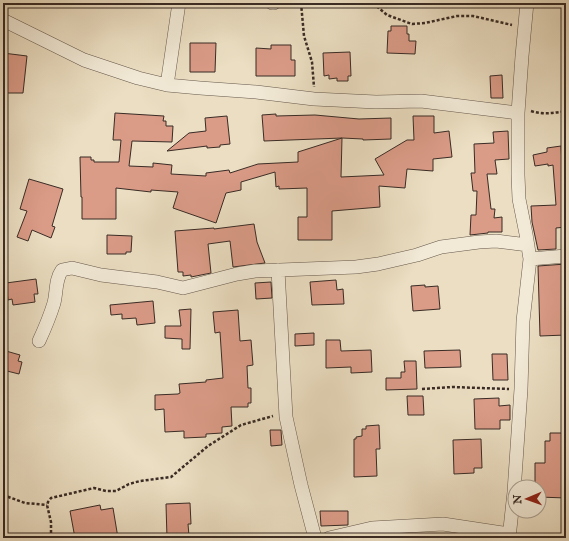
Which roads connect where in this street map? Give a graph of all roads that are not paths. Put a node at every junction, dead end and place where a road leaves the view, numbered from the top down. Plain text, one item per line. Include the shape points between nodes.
1 (179, 3) edge
2 (527, 3) edge
3 (3, 20) edge
4 (167, 85) junction
5 (519, 110) junction
6 (528, 245) junction
7 (566, 256) edge
8 (530, 259) junction
9 (278, 270) junction
10 (39, 341) dead end
11 (509, 536) edge
12 (315, 538) edge
13 (329, 538) edge

1 - 4 street
2 - 5 street
3 - 4 street via 84,60
4 - 5 street via 314,99 421,101
5 - 6 street via 519,199
6 - 8 street
6 - 9 street via 496,241 479,242 441,247 371,265
7 - 8 street
8 - 11 street via 523,321 521,389
9 - 10 street via 237,274 183,288 72,268 62,270 57,280 49,320
9 - 12 street via 286,417
11 - 13 street via 443,524 372,528

